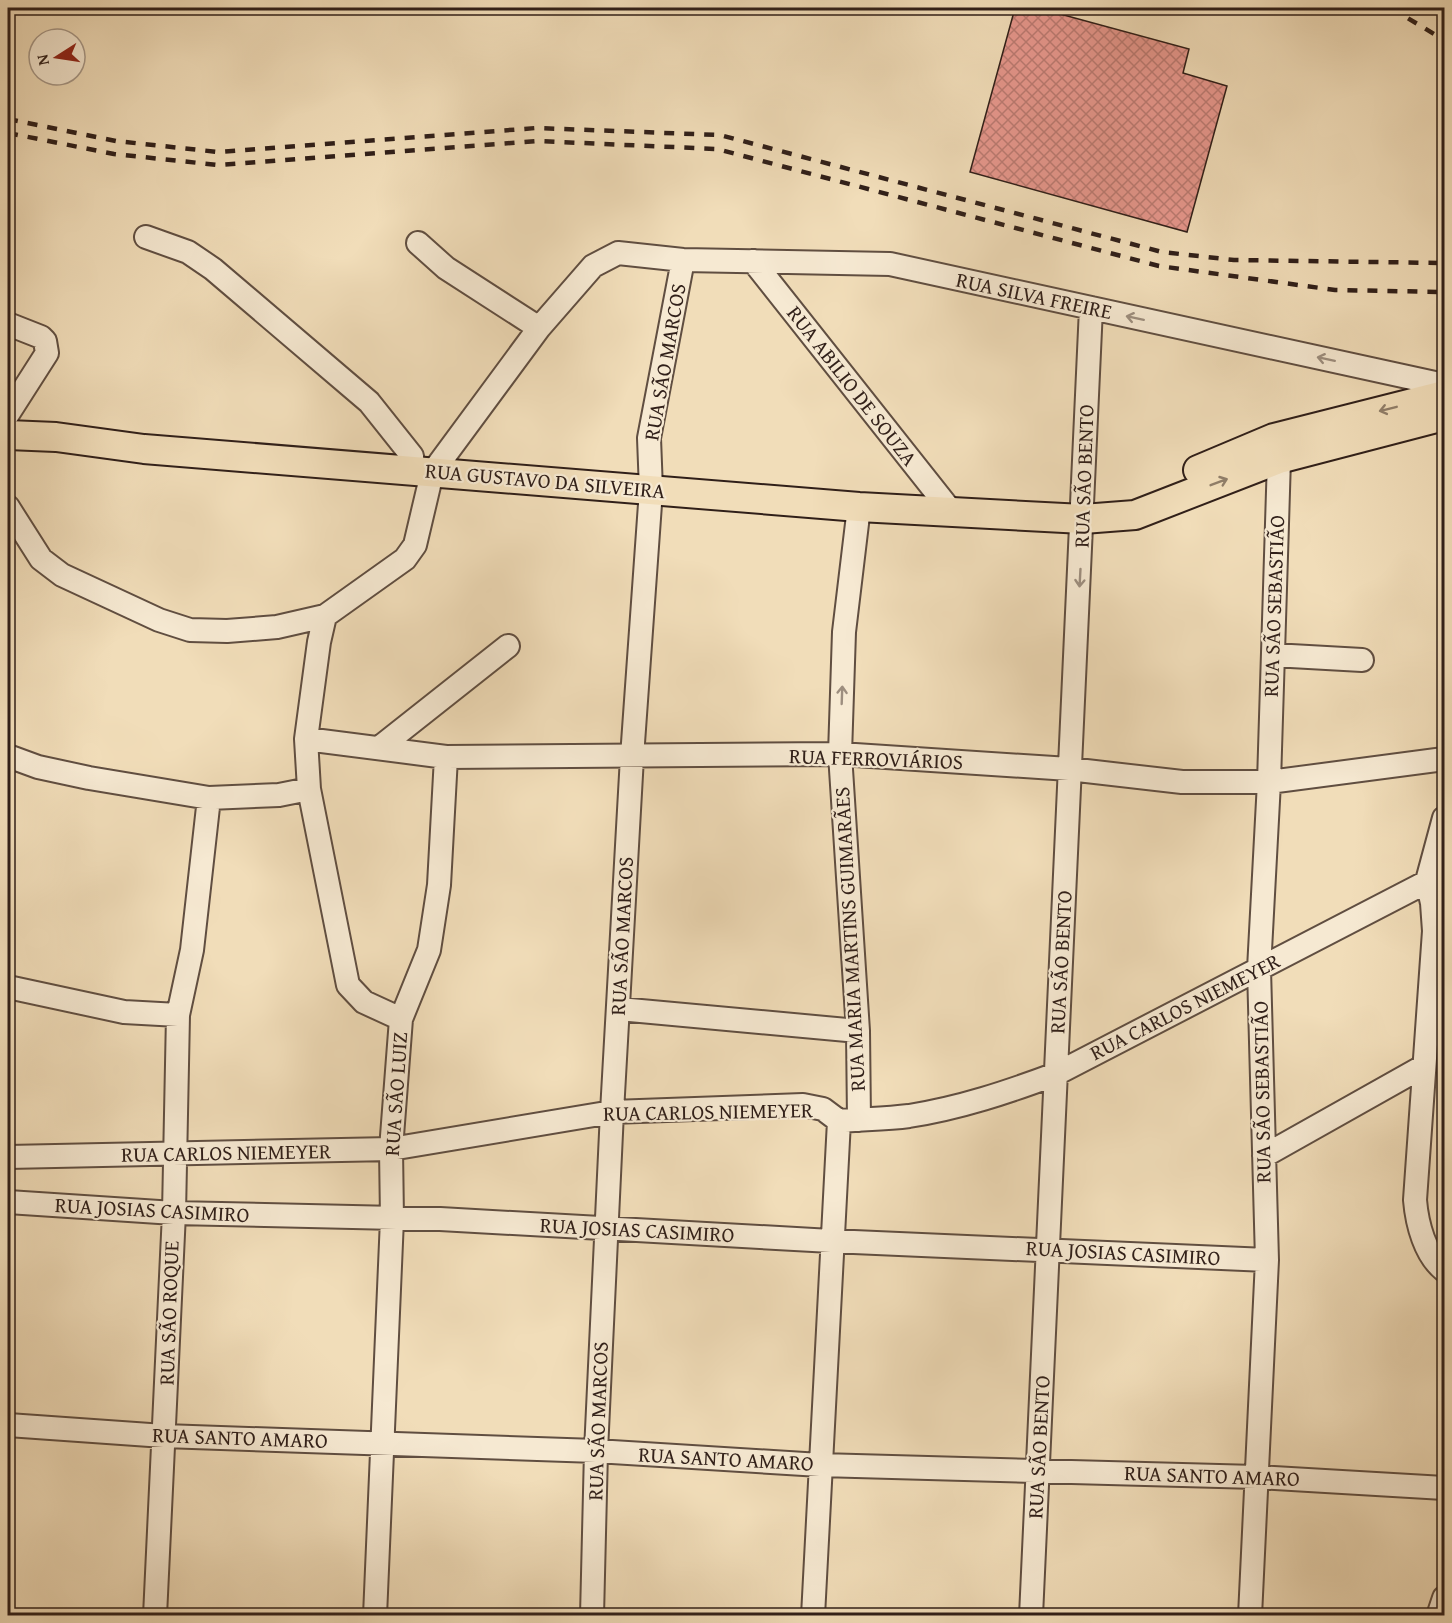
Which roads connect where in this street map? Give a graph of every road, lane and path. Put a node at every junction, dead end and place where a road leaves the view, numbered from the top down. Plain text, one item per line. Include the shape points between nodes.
1 (146, 237) dead end
2 (418, 243) dead end
3 (683, 260) junction
4 (753, 261) junction
5 (1091, 308) junction
6 (8, 324) edge
7 (539, 328) junction
8 (1444, 385) edge
9 (1444, 395) edge
10 (8, 414) edge
11 (1444, 416) edge
12 (8, 435) edge
13 (1279, 459) junction
14 (423, 471) junction
15 (651, 490) junction
16 (8, 507) edge
17 (860, 507) junction
18 (951, 511) junction
19 (1083, 519) junction
20 (325, 616) junction
21 (508, 646) dead end
22 (1273, 655) junction
23 (1362, 660) dead end
24 (306, 739) junction
25 (380, 748) junction
26 (840, 754) junction
27 (8, 756) edge
28 (446, 757) junction
29 (632, 757) junction
30 (1444, 759) edge
31 (1069, 769) junction
32 (1269, 782) junction
33 (309, 789) junction
34 (208, 798) junction
35 (1444, 818) edge
36 (1436, 877) edge
37 (1259, 969) junction
38 (8, 987) edge
39 (619, 1009) junction
40 (178, 1015) junction
41 (401, 1019) junction
42 (858, 1031) junction
43 (1424, 1066) junction
44 (1056, 1074) junction
45 (612, 1112) junction
46 (849, 1120) junction
47 (391, 1149) junction
48 (175, 1154) junction
49 (1264, 1156) junction
50 (8, 1157) edge
51 (8, 1202) edge
52 (174, 1213) junction
53 (392, 1219) junction
54 (608, 1229) junction
55 (831, 1240) junction
56 (1048, 1249) junction
57 (1267, 1260) junction
58 (1444, 1270) edge
59 (8, 1425) edge
60 (164, 1436) junction
61 (383, 1444) junction
62 (596, 1451) junction
63 (820, 1465) junction
64 (1038, 1469) junction
65 (1256, 1477) junction
66 (1444, 1488) edge
67 (1444, 1598) edge
68 (155, 1616) edge
69 (375, 1616) edge
70 (592, 1616) edge
71 (813, 1616) edge
72 (1031, 1616) edge
73 (1250, 1616) edge
74 (1438, 1616) edge

1 - 14 street via 188,252 213,269 369,402
2 - 7 street via 446,268
3 - 4 street, RUA SILVA FREIRE
3 - 7 street, RUA SILVA FREIRE via 618,254 592,266
3 - 15 street, RUA SÃO MARCOS via 649,438
4 - 5 street, RUA SILVA FREIRE via 890,264
4 - 18 street, RUA ABILIO DE SOUZA
8 -> 5 street, RUA SILVA FREIRE
5 - 19 street, RUA SÃO BENTO
6 - 10 street via 41,338 47,353
7 - 14 street
9 -> 19 main road, RUA GUSTAVO DA SILVEIRA via 1274,438
11 - 13 main road, RUA GUSTAVO DA SILVEIRA
12 - 14 main road, RUA GUSTAVO DA SILVEIRA
19 -> 13 main road, RUA GUSTAVO DA SILVEIRA via 1135,515
13 - 22 street, RUA SÃO SEBASTIÃO
14 - 15 main road, RUA GUSTAVO DA SILVEIRA
14 - 20 street via 415,545 393,569
15 - 17 main road, RUA GUSTAVO DA SILVEIRA
15 - 29 street, RUA SÃO MARCOS
16 - 20 street via 41,560 62,575 159,620 190,630 227,631 277,627
17 - 18 main road, RUA GUSTAVO DA SILVEIRA
26 -> 17 street, RUA MARIA MARTINS GUIMARÃES via 844,632
18 - 19 main road, RUA GUSTAVO DA SILVEIRA
19 -> 31 street, RUA SÃO BENTO
20 - 24 street, RUA SÃO LUIZ
21 - 25 street
22 - 23 street
22 - 32 street, RUA SÃO SEBASTIÃO
24 - 25 street, RUA FERROVIÁRIOS
24 - 33 street, RUA SÃO LUIZ
25 - 28 street, RUA FERROVIÁRIOS
26 - 29 street, RUA FERROVIÁRIOS
26 - 31 street, RUA FERROVIÁRIOS
26 - 42 street, RUA MARIA MARTINS GUIMARÃES
27 - 34 street via 89,778
28 - 29 street, RUA FERROVIÁRIOS
28 - 41 street via 439,885 429,950
29 - 39 street, RUA SÃO MARCOS
30 - 32 street, RUA FERROVIÁRIOS
31 - 32 street, RUA FERROVIÁRIOS via 1182,782
31 - 44 street, RUA SÃO BENTO
32 - 37 street, RUA SÃO SEBASTIÃO
33 - 34 street via 279,795
33 - 41 street, RUA SÃO LUIZ via 348,985 364,1002
34 - 40 street, RUA SÃO ROQUE via 194,939
35 - 36 street
36 - 37 street, RUA CARLOS NIEMEYER
36 - 43 street
37 - 44 street, RUA CARLOS NIEMEYER
37 - 49 street, RUA SÃO SEBASTIÃO
38 - 40 street via 124,1012
39 - 42 street
39 - 45 street, RUA SÃO MARCOS
40 - 48 street, RUA SÃO ROQUE
41 - 47 street, RUA SÃO LUIZ
42 - 46 street, RUA MARIA MARTINS GUIMARÃES
43 - 49 street
43 - 58 street via 1416,1220 1429,1250
44 - 46 street, RUA CARLOS NIEMEYER via 956,1106 907,1116
44 - 56 street, RUA SÃO BENTO
45 - 46 street, RUA CARLOS NIEMEYER via 803,1106
45 - 47 street, RUA CARLOS NIEMEYER
45 - 54 street, RUA SÃO MARCOS
46 - 55 street, RUA MARIA MARTINS GUIMARÃES
47 - 48 street, RUA CARLOS NIEMEYER
47 - 53 street, RUA SÃO LUIZ
48 - 50 street, RUA CARLOS NIEMEYER
48 - 52 street, RUA SÃO ROQUE
49 - 57 street, RUA SÃO SEBASTIÃO
51 - 52 street, RUA JOSIAS CASIMIRO
52 - 53 street, RUA JOSIAS CASIMIRO
52 - 60 street, RUA SÃO ROQUE
53 - 54 street, RUA JOSIAS CASIMIRO
53 - 61 street, RUA SÃO LUIZ
54 - 55 street, RUA JOSIAS CASIMIRO
54 - 62 street, RUA SÃO MARCOS
55 - 56 street, RUA JOSIAS CASIMIRO
55 - 63 street, RUA MARIA MARTINS GUIMARÃES
56 - 57 street, RUA JOSIAS CASIMIRO
56 - 64 street, RUA SÃO BENTO
57 - 65 street, RUA SÃO SEBASTIÃO
59 - 60 street, RUA SANTO AMARO
60 - 61 street, RUA SANTO AMARO
60 - 68 street, RUA SÃO ROQUE
61 - 62 street, RUA SANTO AMARO
61 - 69 street, RUA SÃO LUIZ
62 - 63 street, RUA SANTO AMARO
62 - 70 street, RUA SÃO MARCOS
63 - 64 street, RUA SANTO AMARO
63 - 71 street, RUA MARIA MARTINS GUIMARÃES
64 - 65 street, RUA SANTO AMARO
64 - 72 street, RUA SÃO BENTO
65 - 66 street, RUA SANTO AMARO
65 - 73 street, RUA SÃO SEBASTIÃO
67 - 74 street

